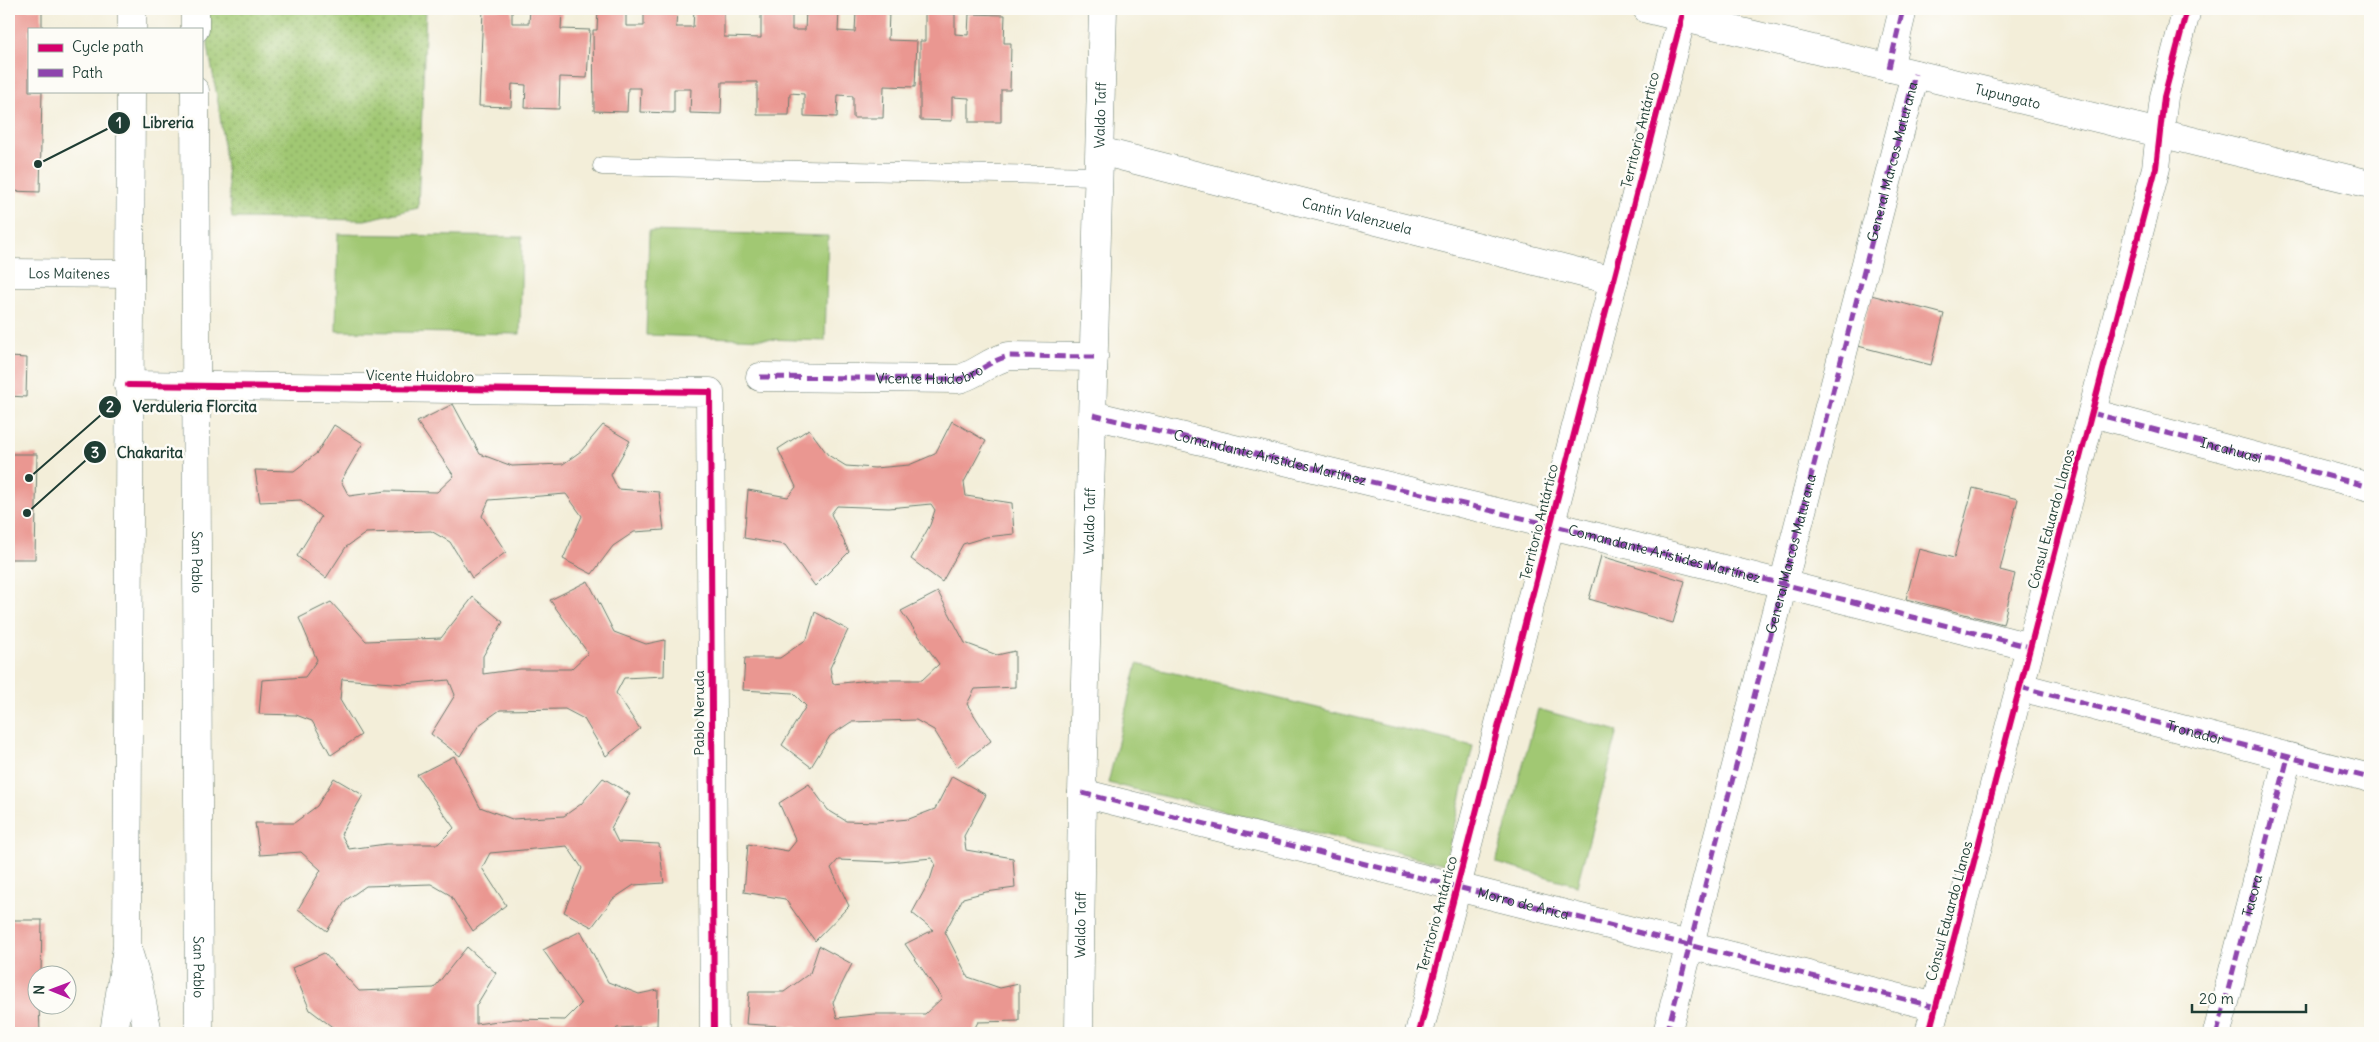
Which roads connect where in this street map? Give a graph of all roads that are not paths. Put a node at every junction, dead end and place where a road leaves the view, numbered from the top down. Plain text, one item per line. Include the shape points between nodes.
1 (132, 9) edge
2 (195, 9) edge
3 (1103, 9) edge
4 (1646, 9) edge
5 (1903, 9) edge
6 (2187, 9) edge
7 (1682, 17) junction
8 (132, 28) edge
9 (195, 28) edge
10 (1889, 68) junction
11 (1915, 74) junction
12 (131, 92) edge
13 (196, 92) edge
14 (2160, 133) junction
15 (1100, 164) junction
16 (602, 166) dead end
17 (2370, 184) edge
18 (9, 273) edge
19 (130, 274) junction
20 (1614, 281) junction
21 (1094, 357) junction
22 (760, 377) dead end
23 (128, 385) junction
24 (197, 385) junction
25 (710, 392) joint
26 (2092, 413) junction
27 (1093, 415) junction
28 (2370, 488) edge
29 (1551, 525) junction
30 (1783, 584) junction
31 (2030, 647) junction
32 (2020, 687) junction
33 (2288, 757) junction
34 (2370, 778) edge
35 (1082, 793) junction
36 (1457, 888) junction
37 (1690, 945) junction
38 (127, 947) junction
39 (1936, 1007) junction
40 (114, 1033) edge
41 (148, 1033) edge
42 (200, 1033) edge
43 (714, 1033) edge
44 (1079, 1033) edge
45 (1419, 1033) edge
46 (1667, 1033) edge
47 (1929, 1033) edge
48 (2217, 1033) edge

1 - 8 street
2 - 9 street
3 - 15 street, Waldo Taff
4 - 7 street, Tupungato
5 - 10 street
6 - 14 street, Cónsul Eduardo Llanos via 2164,97
7 - 10 street, Tupungato
7 - 20 street, Territorio Antártico
10 - 11 street, Tupungato
11 - 14 street, Tupungato
11 - 30 street, General Marcos Maturana
12 - 19 street
13 - 24 street, San Pablo
14 - 17 street, Tupungato
14 - 26 street, Cónsul Eduardo Llanos via 2156,168
15 - 16 lane
15 - 20 street, Cantin Valenzuela
15 - 21 street, Waldo Taff
18 - 19 street, Los Maitenes
19 - 23 street
20 - 29 street, Territorio Antártico
21 - 22 street, Vicente Huidobro via 1009,356 997,359 972,376 959,378
21 - 27 street, Waldo Taff
23 - 24 street, Vicente Huidobro
23 - 38 street
24 - 25 street, Vicente Huidobro
24 - 42 street, San Pablo
25 - 43 street, Pablo Neruda
26 - 28 street, Incahuasi
26 - 31 street, Cónsul Eduardo Llanos
27 - 29 street, Comandante Arístides Martínez
27 - 35 street, Waldo Taff
29 - 30 street, Comandante Arístides Martínez
29 - 36 street, Territorio Antártico
30 - 31 street, Comandante Arístides Martínez
30 - 37 street, General Marcos Maturana
31 - 32 street, Cónsul Eduardo Llanos
32 - 33 street, Tronador
32 - 39 street, Cónsul Eduardo Llanos
33 - 34 street, Tronador
33 - 48 street, Tacora
35 - 36 street, Morro de Arica
35 - 44 street, Waldo Taff
36 - 37 street, Morro de Arica
36 - 45 street, Territorio Antártico
37 - 39 street, Morro de Arica
37 - 46 street, General Marcos Maturana
38 - 40 street
38 - 41 street
39 - 47 street, Cónsul Eduardo Llanos

